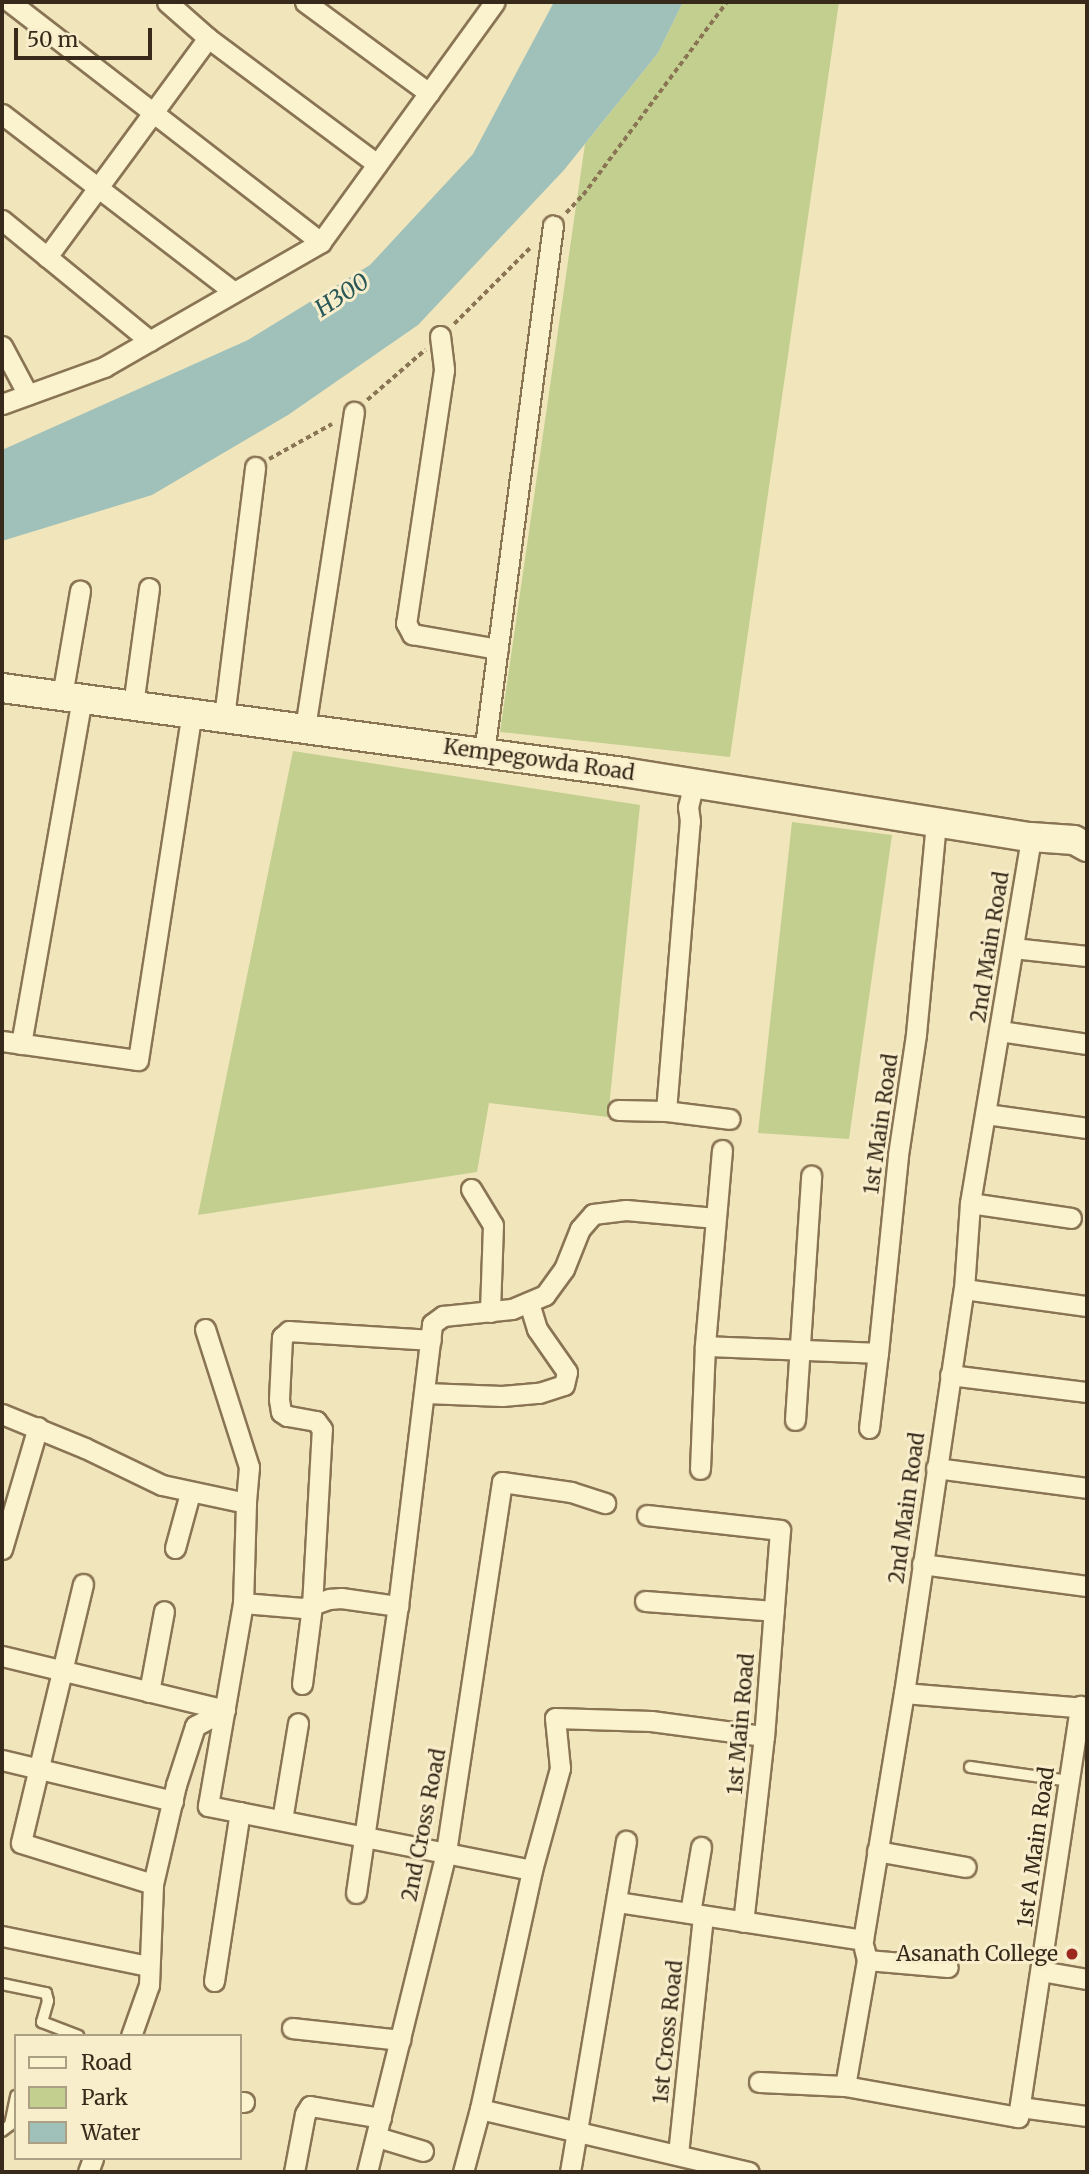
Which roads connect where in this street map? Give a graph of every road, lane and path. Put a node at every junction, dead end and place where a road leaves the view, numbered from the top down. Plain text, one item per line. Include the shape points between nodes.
1 (10, 2) edge
2 (167, 2) edge
3 (305, 2) edge
4 (495, 2) edge
5 (727, 2) edge
6 (208, 38) junction
7 (429, 93) junction
8 (153, 112) junction
9 (2, 114) edge
10 (377, 164) junction
11 (98, 188) junction
12 (2, 220) edge
13 (553, 225) junction
14 (321, 242) junction
15 (47, 257) junction
16 (234, 292) junction
17 (440, 336) junction
18 (150, 341) junction
19 (2, 346) edge
20 (28, 395) junction
21 (2, 404) edge
22 (354, 412) junction
23 (255, 467) joint
24 (149, 588) dead end
25 (80, 591) dead end
26 (498, 649) junction
27 (2, 688) edge
28 (72, 698) junction
29 (133, 705) junction
30 (192, 713) junction
31 (224, 717) junction
32 (305, 728) junction
33 (484, 753) junction
34 (697, 784) junction
35 (936, 821) junction
36 (1031, 837) junction
37 (1083, 840) edge
38 (1013, 948) junction
39 (1087, 956) edge
40 (1000, 1031) junction
41 (11, 1042) edge
42 (1087, 1044) edge
43 (618, 1110) dead end
44 (666, 1111) junction
45 (986, 1114) junction
46 (730, 1119) dead end
47 (1087, 1128) edge
48 (722, 1150) dead end
49 (811, 1176) dead end
50 (471, 1189) dead end
51 (970, 1203) junction
52 (716, 1218) junction
53 (1071, 1218) dead end
54 (964, 1289) junction
55 (529, 1303) junction
56 (1087, 1306) edge
57 (490, 1312) junction
58 (205, 1329) dead end
59 (431, 1340) junction
60 (705, 1346) junction
61 (797, 1350) junction
62 (878, 1353) junction
63 (950, 1376) junction
64 (1087, 1392) edge
65 (425, 1393) junction
66 (2, 1414) edge
67 (795, 1420) dead end
68 (38, 1427) junction
69 (869, 1428) dead end
70 (700, 1468) dead end
71 (936, 1468) junction
72 (1087, 1488) edge
73 (190, 1493) junction
74 (246, 1503) junction
75 (605, 1503) dead end
76 (647, 1515) dead end
77 (174, 1548) dead end
78 (2, 1549) edge
79 (922, 1564) junction
80 (83, 1584) dead end
81 (1087, 1586) edge
82 (645, 1601) dead end
83 (243, 1603) junction
84 (312, 1606) junction
85 (398, 1606) junction
86 (164, 1611) dead end
87 (774, 1611) junction
88 (2, 1656) edge
89 (61, 1670) junction
90 (302, 1684) dead end
91 (149, 1692) junction
92 (904, 1693) junction
93 (1084, 1707) edge
94 (225, 1710) junction
95 (298, 1723) dead end
96 (764, 1736) junction
97 (2, 1760) edge
98 (970, 1767) dead end
99 (36, 1769) junction
100 (1069, 1781) junction
101 (173, 1801) junction
102 (240, 1812) junction
103 (282, 1820) junction
104 (366, 1836) junction
105 (11, 1840) edge
106 (626, 1841) dead end
107 (701, 1847) dead end
108 (877, 1851) junction
109 (446, 1852) junction
110 (966, 1867) dead end
111 (532, 1871) junction
112 (153, 1884) junction
113 (356, 1893) dead end
114 (618, 1902) junction
115 (696, 1914) junction
116 (743, 1922) junction
117 (2, 1936) edge
118 (863, 1940) junction
119 (867, 1960) junction
120 (148, 1966) junction
121 (948, 1967) dead end
122 (1041, 1971) junction
123 (1087, 1979) edge
124 (214, 1981) dead end
125 (2, 1984) edge
126 (292, 2028) dead end
127 (73, 2034) edge
128 (132, 2034) edge
129 (400, 2040) junction
130 (760, 2082) dead end
131 (845, 2086) junction
132 (14, 2105) edge
133 (1020, 2107) junction
134 (480, 2109) junction
135 (1087, 2116) edge
136 (381, 2118) junction
137 (2, 2131) edge
138 (578, 2133) junction
139 (377, 2137) junction
140 (423, 2151) dead end
141 (678, 2154) junction
142 (698, 2166) edge
143 (294, 2172) edge
144 (367, 2172) edge
145 (463, 2172) edge
146 (570, 2172) edge
147 (749, 2172) edge

1 - 8 street
2 - 6 street
3 - 7 street
4 - 7 street
5 - 13 path via 583,195
6 - 8 street
6 - 10 street
7 - 10 street
8 - 11 street
8 - 14 street
9 - 11 street
10 - 14 street
11 - 15 street
11 - 16 street
12 - 15 street
13 - 17 path
13 - 26 street
14 - 16 street
15 - 18 street
16 - 18 street
17 - 22 path
17 - 26 street via 444,370 406,623 412,634
18 - 20 street via 104,368
19 - 20 street
20 - 21 street
22 - 23 path
22 - 32 street
23 - 31 street
24 - 29 street
25 - 28 street
26 - 33 street
27 - 28 street, Kempegowda Road
28 - 29 street, Kempegowda Road
28 - 41 street
29 - 30 street, Kempegowda Road
30 - 31 street, Kempegowda Road
30 - 41 street via 138,1060
31 - 32 street, Kempegowda Road
32 - 33 street, Kempegowda Road
33 - 34 street, Kempegowda Road
34 - 35 street, Kempegowda Road
34 - 44 street
35 - 36 street, Kempegowda Road
35 - 62 street, 1st Main Road
36 - 37 street, Kempegowda Road
36 - 38 street, 2nd Main Road
38 - 39 street
38 - 40 street, 2nd Main Road
40 - 42 street
40 - 45 street, 2nd Main Road
43 - 44 street
44 - 46 street
45 - 47 street
45 - 51 street, 2nd Main Road
48 - 52 street
49 - 61 street
50 - 57 street via 493,1225
51 - 53 street
51 - 54 street, 2nd Main Road
52 - 55 street via 626,1210 593,1214 580,1229 564,1269 545,1296
52 - 60 street
54 - 56 street
54 - 63 street, 2nd Main Road
55 - 57 street
55 - 65 street via 537,1329 567,1372 564,1385 539,1393 502,1396
57 - 59 street via 436,1318
58 - 74 street via 249,1467
59 - 65 street
59 - 84 street via 285,1332 281,1412 316,1421 322,1429
60 - 61 street
60 - 70 street
61 - 62 street
61 - 67 street
62 - 69 street, 1st Main Road
63 - 64 street
63 - 71 street, 2nd Main Road
65 - 85 street
66 - 68 street
68 - 73 street via 151,1480
68 - 78 street
71 - 72 street
71 - 79 street, 2nd Main Road
73 - 74 street
73 - 77 street
74 - 83 street
75 - 109 street, 2nd Cross Road via 571,1492 502,1482
76 - 87 street, 1st Main Road via 780,1530
79 - 81 street
79 - 92 street, 2nd Main Road
80 - 89 street
82 - 87 street
83 - 84 street
83 - 94 street
84 - 85 street via 341,1598
84 - 90 street
85 - 104 street
86 - 91 street
87 - 96 street, 1st Main Road
88 - 89 street
89 - 91 street
89 - 99 street
91 - 94 street
92 - 93 street
92 - 108 street, 2nd Main Road
93 - 100 street, 1st A Main Road
94 - 101 street via 195,1726
94 - 102 street via 208,1806
95 - 103 street
96 - 111 street via 651,1721 555,1718 560,1768
96 - 116 street, 1st Main Road
97 - 99 street
98 - 100 lane
99 - 101 street
99 - 105 street
100 - 122 street, 1st A Main Road
101 - 112 street
102 - 103 street
102 - 124 street
103 - 104 street
104 - 109 street
104 - 113 street
105 - 112 street
106 - 114 street
107 - 115 street, 1st Cross Road
108 - 110 street
108 - 118 street, 2nd Main Road
109 - 111 street
109 - 129 street, 2nd Cross Road
111 - 134 street
112 - 120 street
114 - 115 street
114 - 138 street
115 - 116 street
115 - 141 street, 1st Cross Road
116 - 118 street
117 - 120 street
118 - 119 street
119 - 121 street
119 - 131 street
120 - 128 street via 149,1985
122 - 123 street
122 - 133 street, 1st A Main Road
125 - 127 lane via 46,1993 42,2022
126 - 129 street
129 - 136 street, 2nd Cross Road
130 - 131 street
131 - 133 street via 1018,2117
132 - 137 lane via 10,2125
133 - 135 street
134 - 138 street
134 - 145 street
136 - 139 street, 2nd Cross Road
136 - 143 street via 310,2106
138 - 141 street
138 - 146 street
139 - 140 street
139 - 144 street, 2nd Cross Road
141 - 142 street
142 - 147 street

